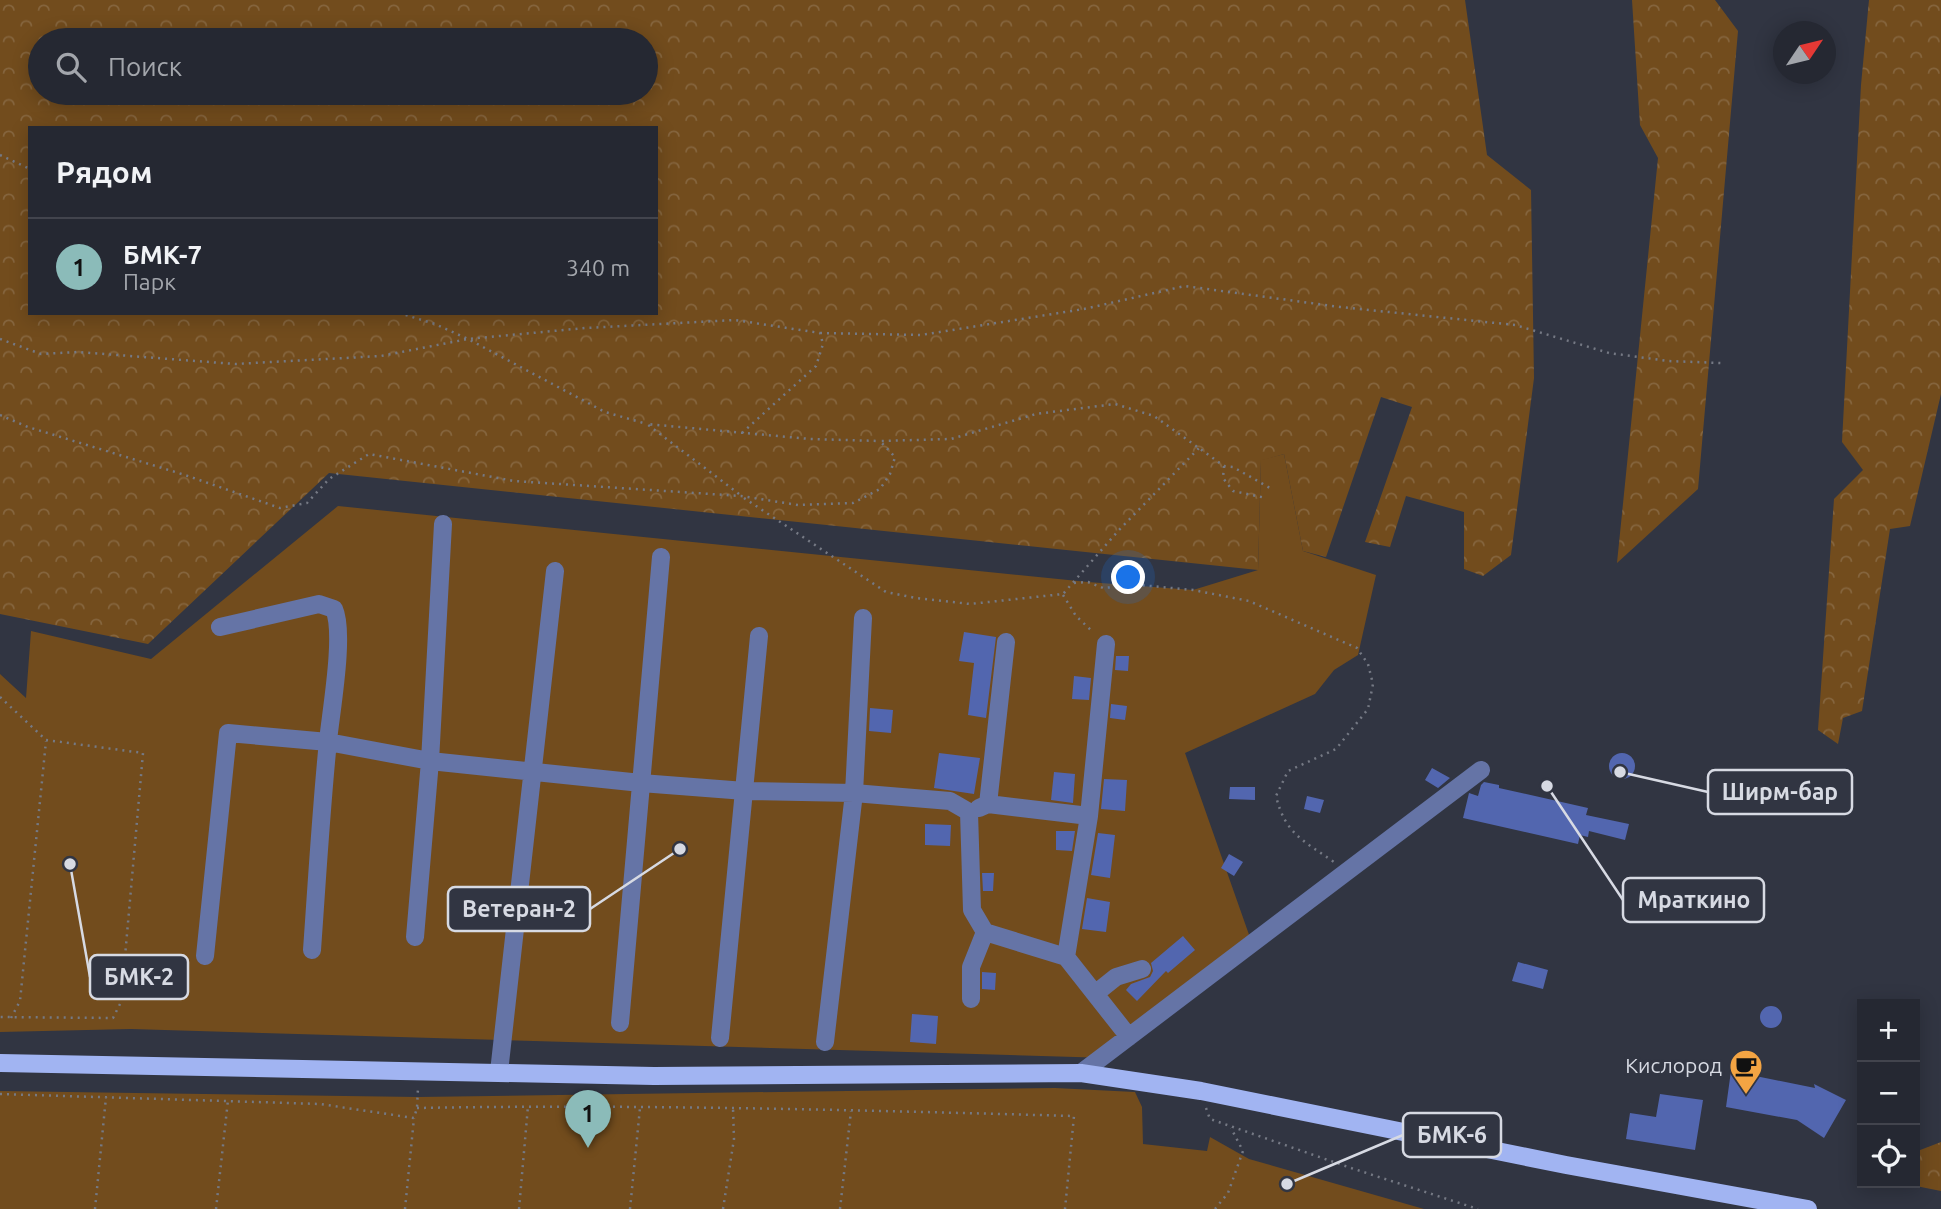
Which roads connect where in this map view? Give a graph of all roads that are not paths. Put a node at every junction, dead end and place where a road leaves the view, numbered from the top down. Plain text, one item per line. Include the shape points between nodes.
1 (443, 524) dead end
2 (662, 557) dead end
3 (555, 572) dead end
4 (863, 618) dead end
5 (220, 627) dead end
6 (758, 636) dead end
7 (1006, 642) dead end
8 (1106, 644) road end
9 (328, 742) junction
10 (430, 761) junction
11 (1481, 770) dead end
12 (533, 772) junction
13 (641, 783) junction
14 (745, 791) junction
15 (854, 793) junction
16 (988, 804) junction
17 (969, 812) junction
18 (1089, 816) junction
19 (985, 932) junction
20 (415, 937) dead end
21 (312, 950) dead end
22 (205, 956) dead end
23 (1066, 957) junction
24 (1142, 969) dead end
25 (1096, 993) junction
26 (971, 999) dead end
27 (620, 1023) dead end
28 (1129, 1037) junction
29 (720, 1038) dead end
30 (825, 1042) dead end
31 (0, 1063) edge
32 (499, 1072) junction
33 (1081, 1073) junction
34 (1808, 1209) edge

1 - 10 lane
2 - 13 lane
3 - 12 lane
4 - 15 lane
5 - 9 lane via 319,604 334,609 338,618 336,672
6 - 14 lane
7 - 16 lane
8 - 18 lane
9 - 10 lane
9 - 21 lane
9 - 22 lane via 228,733
10 - 12 lane
10 - 20 lane
11 - 28 lane
12 - 13 lane
12 - 32 lane
13 - 14 lane
13 - 27 lane
14 - 15 lane
14 - 29 lane
15 - 17 lane via 950,801
15 - 30 lane
16 - 17 lane
16 - 18 lane
17 - 19 lane via 972,910
18 - 23 lane
19 - 23 lane
19 - 26 lane via 971,967
23 - 25 lane
24 - 25 lane via 1116,977
25 - 28 lane
28 - 33 lane
31 - 32 main road
32 - 33 main road via 654,1076
33 - 34 main road via 1201,1091

